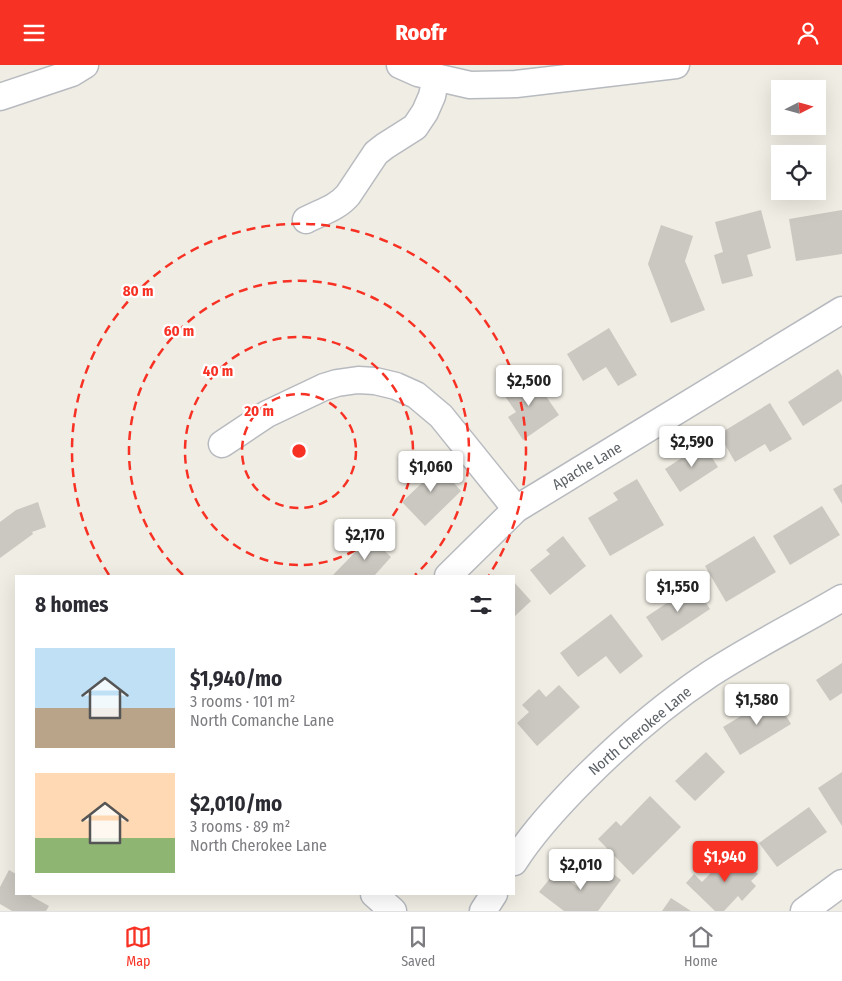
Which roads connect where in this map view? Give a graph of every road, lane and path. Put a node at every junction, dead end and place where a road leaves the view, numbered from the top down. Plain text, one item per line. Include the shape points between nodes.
1 (85, 65) edge
2 (400, 65) edge
3 (676, 65) edge
4 (436, 77) junction
5 (0, 97) edge
6 (306, 220) dead end
7 (842, 311) edge
8 (222, 444) dead end
9 (516, 509) junction
10 (449, 575) edge
11 (842, 598) edge
12 (515, 861) edge
13 (842, 883) edge
14 (375, 895) edge
15 (493, 895) edge
16 (393, 911) edge
17 (483, 911) edge
18 (804, 911) edge

1 - 5 street via 72,73
2 - 4 street
3 - 4 street via 516,84 470,85
4 - 6 street via 432,96 415,127 376,153 343,201
7 - 9 street, Apache Lane
8 - 9 street via 267,414 324,387 358,380 375,381 416,395 441,416
9 - 10 street, Apache Lane
11 - 12 street, North Cherokee Lane via 718,669 661,710 566,798
13 - 18 street
14 - 16 street
15 - 17 street

